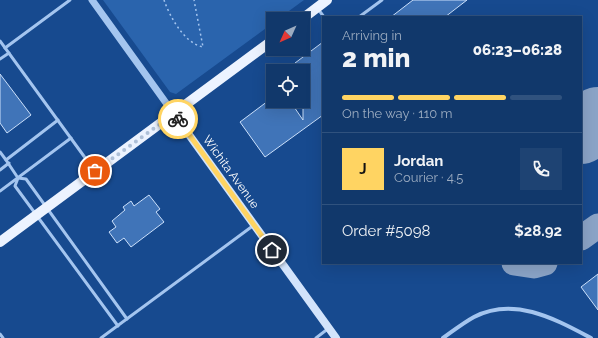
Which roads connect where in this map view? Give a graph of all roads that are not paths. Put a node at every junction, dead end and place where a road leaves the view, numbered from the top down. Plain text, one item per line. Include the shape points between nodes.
1 (70, 0) edge
2 (92, 0) edge
3 (327, 0) edge
4 (382, 0) edge
5 (317, 8) junction
6 (310, 13) edge
7 (323, 16) edge
8 (360, 16) edge
9 (0, 41) edge
10 (266, 45) edge
11 (5, 48) junction
12 (9, 53) junction
13 (0, 59) edge
14 (174, 114) junction
15 (58, 120) junction
16 (71, 138) junction
17 (0, 152) edge
18 (6, 160) junction
19 (9, 164) junction
20 (0, 170) edge
21 (95, 171) junction
22 (18, 178) junction
23 (0, 191) edge
24 (46, 207) junction
25 (37, 215) junction
26 (254, 225) junction
27 (0, 242) edge
28 (127, 319) junction
29 (118, 326) junction
30 (329, 328) junction
31 (0, 334) edge
32 (3, 338) edge
33 (101, 338) edge
34 (316, 338) edge
35 (336, 338) edge
36 (443, 338) edge
37 (592, 338) edge

1 - 11 lane
2 - 14 street, Wichita Avenue
3 - 5 main road
4 - 8 lane
5 - 6 main road
5 - 7 lane
9 - 11 lane
10 - 14 main road
11 - 12 lane
12 - 13 lane
12 - 15 lane
14 - 21 main road
14 - 26 main road, Wichita Avenue
15 - 16 lane
15 - 18 lane
16 - 21 lane
16 - 22 lane
17 - 18 lane
18 - 19 lane
19 - 20 lane
19 - 22 lane
21 - 24 main road
22 - 23 lane
22 - 24 lane via 26,179
22 - 25 lane via 15,186
24 - 25 main road
24 - 28 lane
25 - 27 main road
25 - 29 lane
26 - 28 lane
26 - 30 main road, Wichita Avenue
28 - 29 lane
29 - 33 lane
30 - 34 lane
30 - 35 main road, Wichita Avenue
31 - 32 lane
36 - 37 street via 475,317 495,310 518,308 560,321

